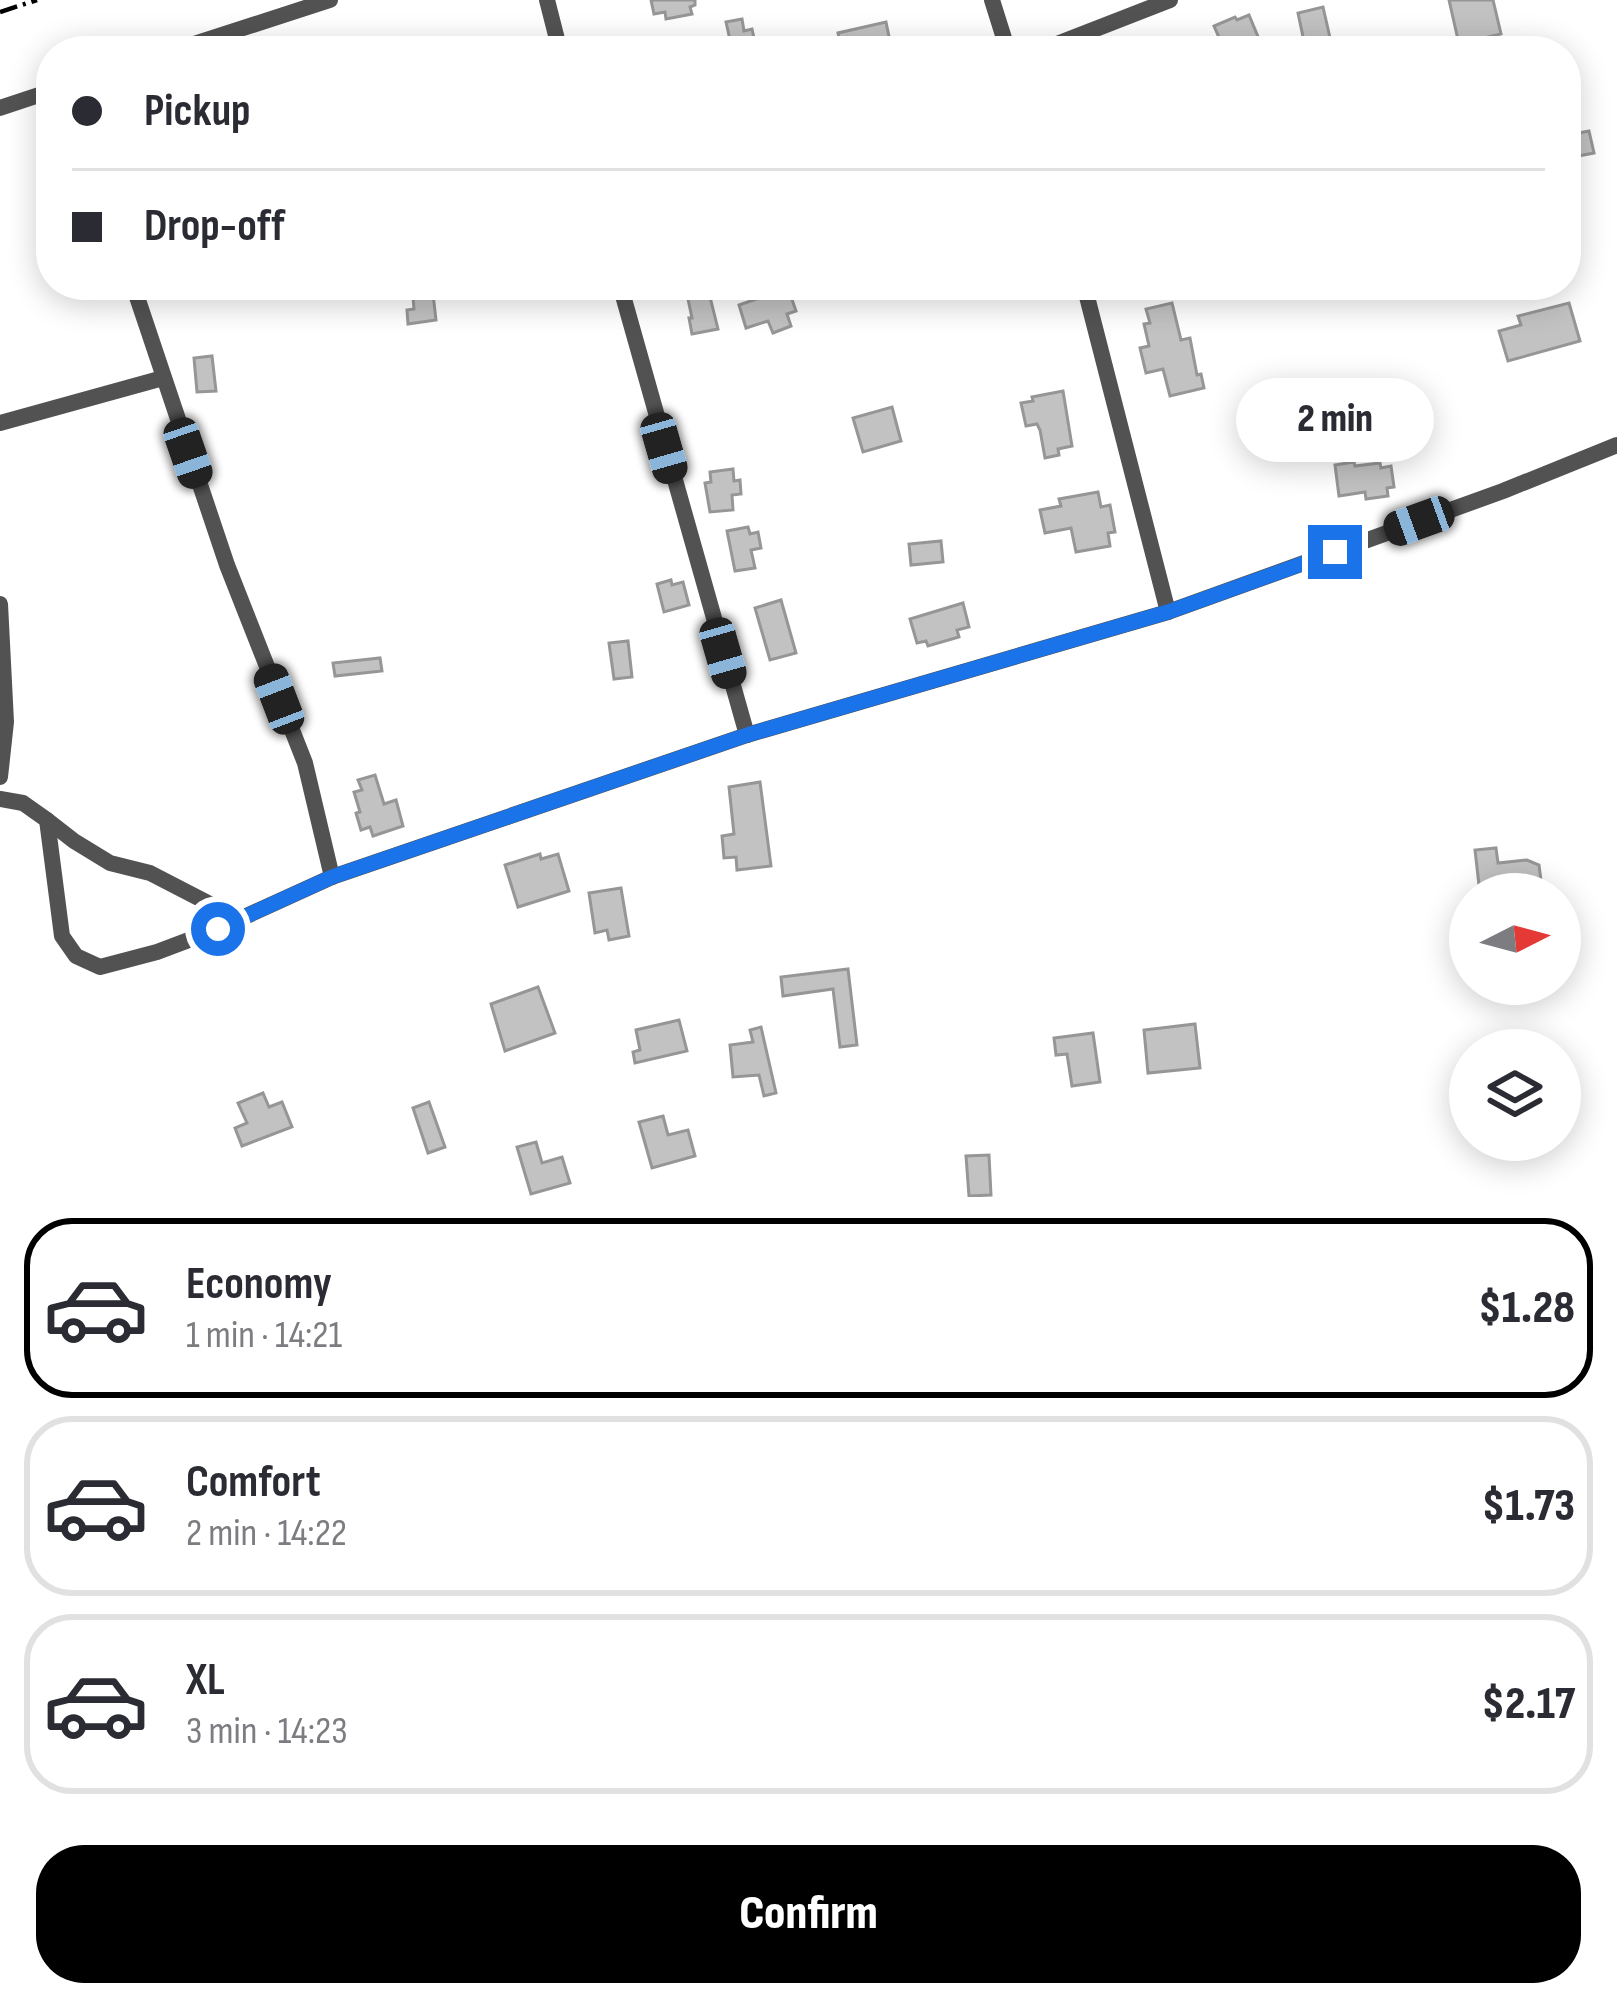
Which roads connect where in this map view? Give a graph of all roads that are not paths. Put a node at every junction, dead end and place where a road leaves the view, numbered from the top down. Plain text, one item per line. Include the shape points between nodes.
1 (329, 0) edge
2 (547, 0) edge
3 (992, 0) edge
4 (1170, 0) edge
5 (218, 36) edge
6 (556, 36) edge
7 (1003, 36) edge
8 (1078, 36) edge
9 (36, 96) edge
10 (0, 109) edge
11 (138, 300) edge
12 (624, 300) edge
13 (1088, 300) edge
14 (163, 378) junction
15 (0, 423) edge
16 (1617, 445) edge
17 (0, 604) edge
18 (1168, 612) junction
19 (1, 617) edge
20 (747, 735) junction
21 (0, 777) edge
22 (0, 799) edge
23 (47, 820) junction
24 (332, 877) junction
25 (239, 920) junction

1 - 5 street
2 - 6 street
3 - 7 street
4 - 8 street
9 - 10 street
11 - 14 street
12 - 20 street
13 - 18 street
14 - 15 street
14 - 24 street via 305,763
16 - 18 street
17 - 19 street
18 - 20 street
19 - 21 street via 7,722
20 - 24 street
22 - 23 street
23 - 25 street via 110,863 150,873
23 - 25 street via 62,936 89,963 158,952
24 - 25 street

